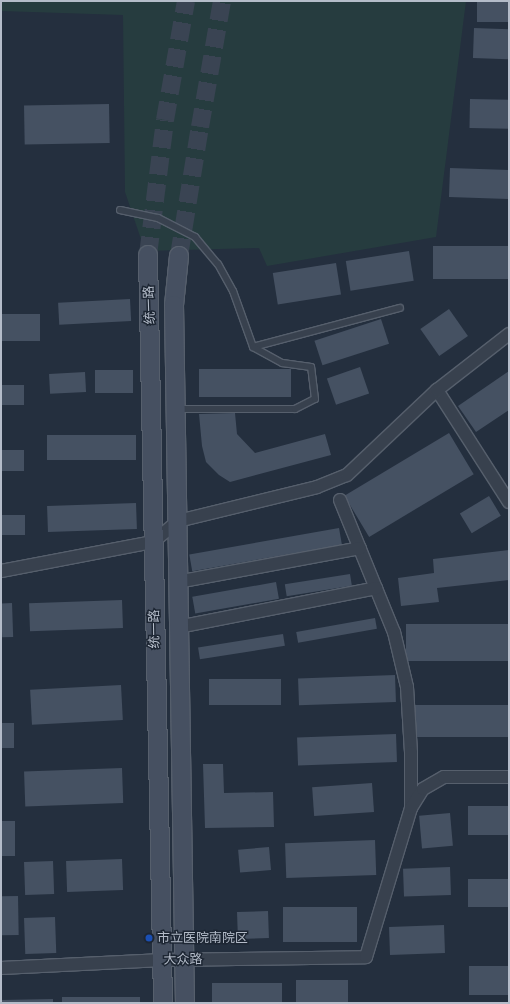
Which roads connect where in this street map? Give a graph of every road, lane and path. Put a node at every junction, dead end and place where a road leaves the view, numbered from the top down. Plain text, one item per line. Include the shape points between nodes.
1 (120, 210) dead end
2 (148, 255) tunnel mouth
3 (179, 256) tunnel mouth
4 (400, 308) dead end
5 (509, 334) edge
6 (253, 347) junction
7 (437, 390) junction
8 (176, 409) junction
9 (340, 500) dead end
10 (509, 502) edge
11 (178, 521) junction
12 (153, 542) junction
13 (360, 548) junction
14 (1, 570) edge
15 (177, 582) junction
16 (376, 588) junction
17 (178, 627) junction
18 (509, 777) edge
19 (411, 808) junction
20 (163, 960) junction
21 (184, 960) junction
22 (1, 968) edge
23 (163, 1003) edge
24 (185, 1003) edge

1 - 6 lane via 158,218 195,237 218,264 233,291
2 - 12 main road, 统一路
3 - 8 main road, 统一路 via 174,305
4 - 6 lane
5 - 7 street
6 - 8 lane via 282,363 311,367 315,399 295,409
7 - 10 street
7 - 11 street via 347,475 317,487
8 - 11 main road, 统一路
9 - 13 street
11 - 12 street
11 - 15 main road, 统一路
12 - 14 street
12 - 20 main road, 统一路
13 - 15 street
13 - 16 street
15 - 17 main road, 统一路
16 - 17 street
16 - 19 street via 394,632 407,687
17 - 21 main road, 统一路
18 - 19 street via 444,777 423,789
19 - 21 street, 大众路 via 366,957
20 - 21 street, 大众路
20 - 22 street, 大众路
20 - 23 main road, 统一路
21 - 24 main road, 统一路

